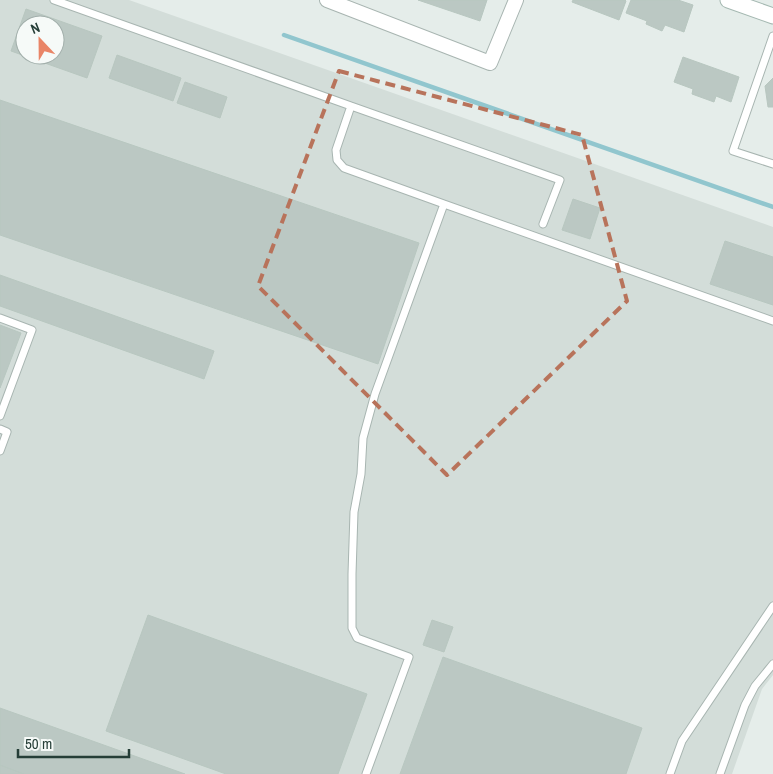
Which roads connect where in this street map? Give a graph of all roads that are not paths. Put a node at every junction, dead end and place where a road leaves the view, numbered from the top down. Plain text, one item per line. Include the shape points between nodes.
1 (54, 0) edge
2 (327, 0) edge
3 (516, 0) edge
4 (728, 0) edge
5 (773, 16) edge
6 (773, 36) edge
7 (351, 106) junction
8 (773, 164) edge
9 (444, 204) junction
10 (543, 224) dead end
11 (0, 318) edge
12 (773, 321) edge
13 (0, 416) edge
14 (0, 429) edge
15 (0, 452) edge
16 (773, 606) edge
17 (773, 664) edge
18 (366, 774) edge
19 (670, 774) edge
20 (720, 774) edge

1 - 7 lane
2 - 3 street via 490,63
4 - 5 main road
6 - 8 lane via 733,151
7 - 9 lane via 336,150 337,160 344,168
7 - 10 lane via 560,180
9 - 12 lane
9 - 18 lane via 375,394 363,438 354,512 352,628 357,638 409,657
11 - 13 lane via 32,330
14 - 15 lane via 7,432
16 - 19 lane via 682,741
17 - 20 lane via 745,705

